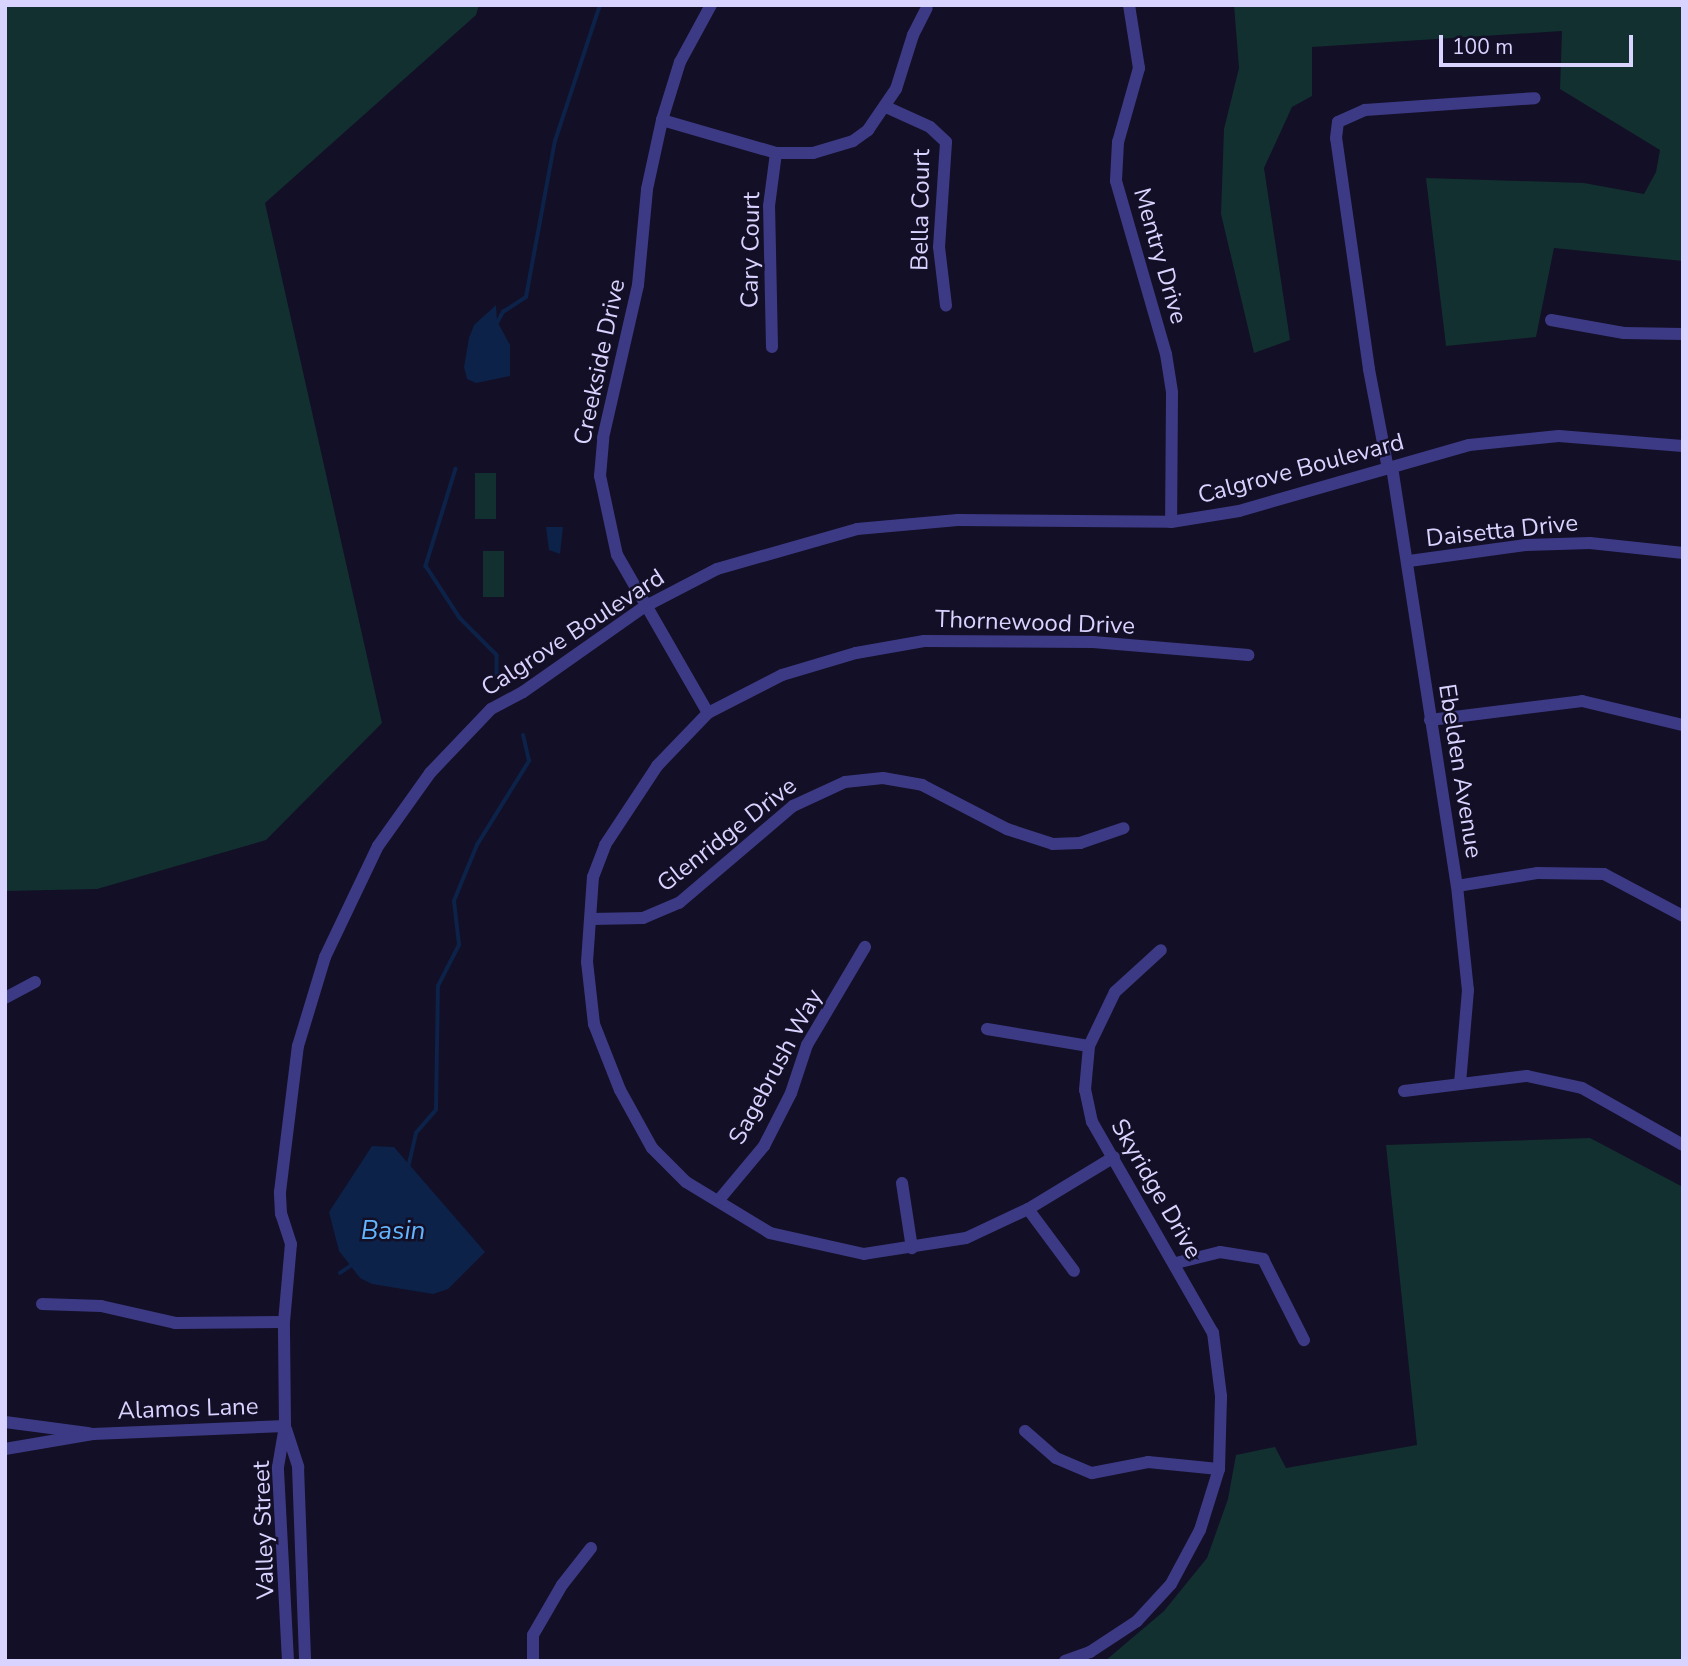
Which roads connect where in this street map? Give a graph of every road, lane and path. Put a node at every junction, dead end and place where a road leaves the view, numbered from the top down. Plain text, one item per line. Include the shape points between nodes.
1 (710, 5) edge
2 (1129, 5) edge
3 (927, 8) dead end
4 (1535, 99) dead end
5 (886, 107) junction
6 (662, 120) junction
7 (776, 153) junction
8 (946, 306) dead end
9 (1551, 320) dead end
10 (1683, 334) edge
11 (772, 347) dead end
12 (1683, 446) edge
13 (1390, 468) junction
14 (1171, 522) junction
15 (1683, 553) edge
16 (1409, 561) junction
17 (644, 607) junction
18 (1248, 656) dead end
19 (708, 713) junction
20 (1430, 720) junction
21 (1683, 724) edge
22 (1124, 828) dead end
23 (1457, 886) junction
24 (1683, 916) edge
25 (591, 919) junction
26 (865, 947) dead end
27 (1161, 950) dead end
28 (35, 982) dead end
29 (5, 998) edge
30 (987, 1029) dead end
31 (1089, 1046) junction
32 (1460, 1084) junction
33 (1404, 1091) dead end
34 (1683, 1145) edge
35 (1114, 1157) junction
36 (902, 1183) dead end
37 (718, 1201) junction
38 (1027, 1209) junction
39 (912, 1248) junction
40 (1176, 1263) junction
41 (1074, 1271) dead end
42 (42, 1304) dead end
43 (284, 1322) junction
44 (1304, 1340) dead end
45 (5, 1422) edge
46 (285, 1426) junction
47 (1025, 1431) dead end
48 (93, 1434) junction
49 (5, 1449) edge
50 (1219, 1469) junction
51 (591, 1548) dead end
52 (288, 1661) edge
53 (305, 1661) edge
54 (533, 1661) edge
55 (1065, 1661) edge

1 - 6 street, Creekside Drive via 680,62
2 - 14 street, Mentry Drive via 1139,68 1118,142 1116,181 1166,354 1172,393
3 - 5 street
4 - 13 street, Ebelden Avenue via 1365,110 1338,122 1336,138 1369,369
5 - 7 street via 853,141 813,153
5 - 8 street, Bella Court via 930,127 946,142 939,247
6 - 7 street
6 - 17 street, Creekside Drive via 647,189 638,285 603,438 600,477 609,532
7 - 11 street, Cary Court via 769,206
9 - 10 street via 1614,332
12 - 13 street, Calgrove Boulevard via 1559,436 1469,445
13 - 14 street, Calgrove Boulevard via 1239,512
13 - 16 street, Ebelden Avenue
14 - 17 street, Calgrove Boulevard via 958,520 858,529 717,569
15 - 16 street, Daisetta Drive via 1590,543 1552,544
16 - 20 street, Ebelden Avenue
17 - 19 street, Creekside Drive
17 - 43 street, Calgrove Boulevard via 523,692 491,709 430,773 378,846 313,991 286,1118 281,1214 290,1244 290,1279
18 - 19 street, Thornewood Drive via 1093,642 924,641 856,653 782,675
19 - 25 street, Thornewood Drive via 657,766 605,845 593,877
20 - 21 street via 1582,701
20 - 23 street, Ebelden Avenue
22 - 25 street, Glenridge Drive via 1080,843 1053,844 1006,829 922,785 883,778 845,782 793,806 671,907 643,918
23 - 24 street via 1537,873 1604,874
23 - 32 street, Ebelden Avenue via 1468,990
25 - 37 street, Thornewood Drive via 587,962 594,1024 620,1090 652,1148 686,1182
26 - 37 street, Sagebrush Way via 807,1045 791,1093 764,1146
27 - 31 street, Skyridge Drive via 1115,992
28 - 29 street
30 - 31 street
31 - 35 street, Skyridge Drive via 1085,1090 1092,1122
32 - 33 street
32 - 34 street via 1527,1076 1582,1088
35 - 38 street, Thornewood Drive
35 - 40 street, Skyridge Drive
36 - 39 street
37 - 39 street, Thornewood Drive via 770,1233 864,1254
38 - 39 street, Thornewood Drive via 966,1238
38 - 41 street
40 - 44 street via 1220,1252 1263,1259
40 - 50 street, Skyridge Drive via 1213,1333 1221,1396
42 - 43 street via 101,1306 175,1323
43 - 46 street, Calgrove Boulevard
45 - 48 street, Alamos Lane
46 - 48 street, Alamos Lane
46 - 52 street, Valley Street via 278,1467
46 - 53 street, Valley Street via 299,1466
47 - 50 street via 1056,1458 1093,1473 1148,1462
48 - 49 street, Alamos Lane
50 - 55 street, Skyridge Drive via 1200,1530 1171,1584 1137,1621 1090,1652
51 - 54 street via 562,1585 533,1635

